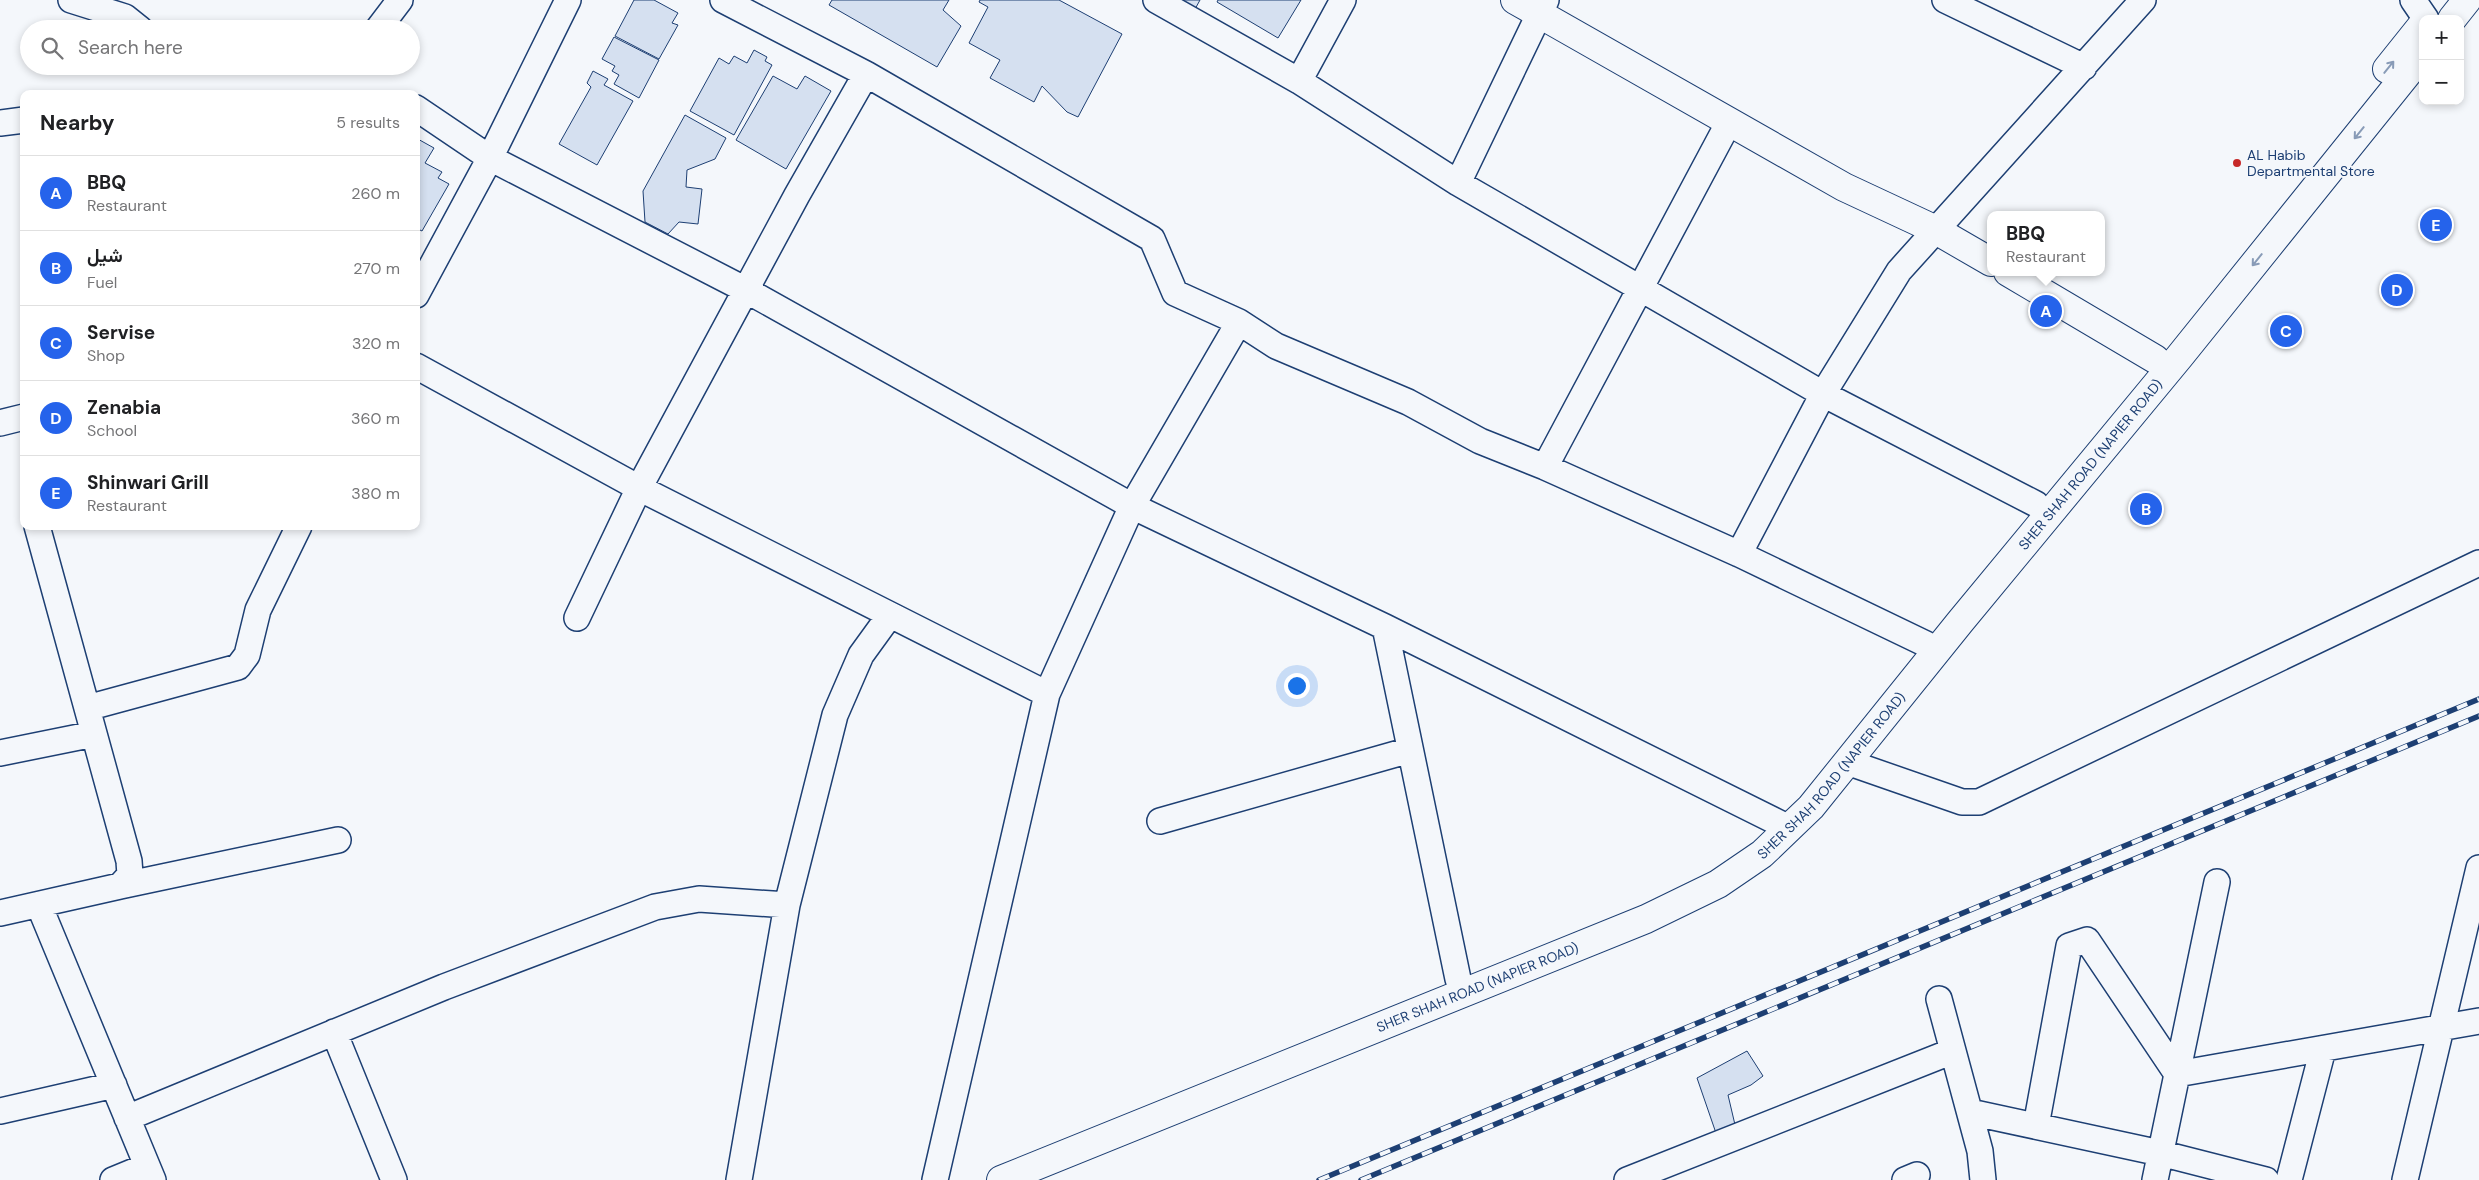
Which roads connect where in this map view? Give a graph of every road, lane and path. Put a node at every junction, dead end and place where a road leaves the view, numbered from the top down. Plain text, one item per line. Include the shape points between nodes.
1 (72, 0) edge
2 (400, 0) edge
3 (568, 0) edge
4 (723, 0) edge
5 (1156, 0) edge
6 (1343, 0) edge
7 (1514, 0) edge
8 (2144, 0) edge
9 (2414, 0) edge
10 (2442, 0) edge
11 (2467, 0) edge
12 (1960, 3) edge
13 (1542, 7) edge
14 (134, 15) edge
15 (2424, 15) edge
16 (2430, 15) edge
17 (2455, 15) edge
18 (385, 20) edge
19 (2419, 29) edge
20 (2419, 59) edge
21 (2084, 67) junction
22 (866, 74) junction
23 (1299, 81) junction
24 (420, 111) edge
25 (20, 120) edge
26 (1729, 122) junction
27 (0, 123) edge
28 (490, 158) junction
29 (1458, 184) junction
30 (1934, 229) junction
31 (1987, 260) edge
32 (2015, 276) edge
33 (420, 287) edge
34 (1641, 289) junction
35 (746, 290) junction
36 (1239, 322) junction
37 (2155, 359) junction
38 (420, 368) edge
39 (1823, 394) junction
40 (20, 418) edge
41 (0, 423) edge
42 (1544, 467) junction
43 (639, 488) junction
44 (2036, 504) junction
45 (1132, 506) junction
46 (38, 530) edge
47 (297, 530) edge
48 (1739, 554) junction
49 (2479, 563) edge
50 (1963, 609) junction
51 (890, 615) junction
52 (578, 618) dead end
53 (1385, 627) junction
54 (1926, 644) dead end
55 (1047, 694) junction
56 (86, 708) junction
57 (94, 734) junction
58 (1410, 750) junction
59 (0, 754) edge
60 (1847, 762) junction
61 (1160, 821) dead end
62 (1779, 823) dead end
63 (338, 840) dead end
64 (2479, 868) edge
65 (2217, 882) dead end
66 (120, 886) junction
67 (39, 905) junction
68 (787, 905) junction
69 (0, 913) edge
70 (1458, 979) dead end
71 (1939, 999) dead end
72 (2479, 1021) edge
73 (2441, 1028) junction
74 (334, 1032) junction
75 (2323, 1049) junction
76 (1953, 1051) junction
77 (2177, 1074) junction
78 (114, 1086) junction
79 (0, 1111) edge
80 (1970, 1112) junction
81 (127, 1118) junction
82 (2036, 1126) junction
83 (2160, 1153) junction
84 (150, 1173) edge
85 (113, 1180) edge
86 (394, 1180) edge
87 (739, 1180) edge
88 (935, 1180) edge
89 (1001, 1180) edge
90 (1627, 1180) edge
91 (1983, 1180) edge
92 (2155, 1180) edge
93 (2266, 1180) edge
94 (2289, 1180) edge
95 (2405, 1180) edge

1 - 14 street
2 - 18 street
3 - 28 street
4 - 22 street
5 - 23 street
6 - 23 street
7 - 13 main road
8 - 21 street
9 - 15 street
10 - 16 main road
11 - 17 main road
12 - 21 street
13 - 26 main road
13 - 29 street
37 -> 19 main road, SHER SHAH ROAD (NAPIER ROAD)
20 -> 50 main road, SHER SHAH ROAD (NAPIER ROAD) via 2180,356
21 - 30 street
22 - 35 street
22 - 36 street via 1152,239 1175,293
23 - 29 street
24 - 28 street
25 - 27 street
26 - 30 main road via 1844,187
26 - 34 street
28 - 33 street
28 - 35 street
29 - 34 street
30 - 31 main road
30 - 39 street via 1899,271
32 - 37 main road
34 - 39 street
34 - 42 street
35 - 43 street
35 - 45 street
36 - 42 street via 1276,346 1408,402 1480,441
36 - 45 street
37 - 44 main road, SHER SHAH ROAD (NAPIER ROAD)
38 - 43 street
39 - 44 street
39 - 48 street
40 - 41 street
42 - 48 street
43 - 51 street
43 - 52 street
44 - 50 main road, SHER SHAH ROAD (NAPIER ROAD)
45 - 53 street
45 - 55 street
46 - 56 street
47 - 56 street via 258,610 246,655 238,667
48 - 54 street
49 - 60 street via 1979,802 1962,802
50 - 60 main road, SHER SHAH ROAD (NAPIER ROAD)
51 - 55 street
51 - 68 street via 861,655 835,716
53 - 58 street
53 - 62 street
55 - 88 street
56 - 57 street
57 - 59 street
57 - 66 street via 129,861 130,875
58 - 61 street
58 - 70 street
60 - 89 main road, SHER SHAH ROAD (NAPIER ROAD) via 1811,807 1762,854 1718,884 1684,901
63 - 66 street
64 - 73 street
65 - 77 street
66 - 67 street
67 - 69 street
67 - 78 street
68 - 74 street via 699,899 655,907
68 - 87 street
71 - 76 street
72 - 73 street
73 - 75 street
73 - 95 street
74 - 81 street
74 - 86 street
75 - 77 street
75 - 94 street
76 - 80 street
76 - 90 street
77 - 82 street via 2087,940 2069,946
77 - 83 street
78 - 79 street
78 - 81 street
80 - 82 street
80 - 91 street via 1980,1150
81 - 84 street
82 - 83 street
83 - 92 street
83 - 93 street
84 - 85 street

